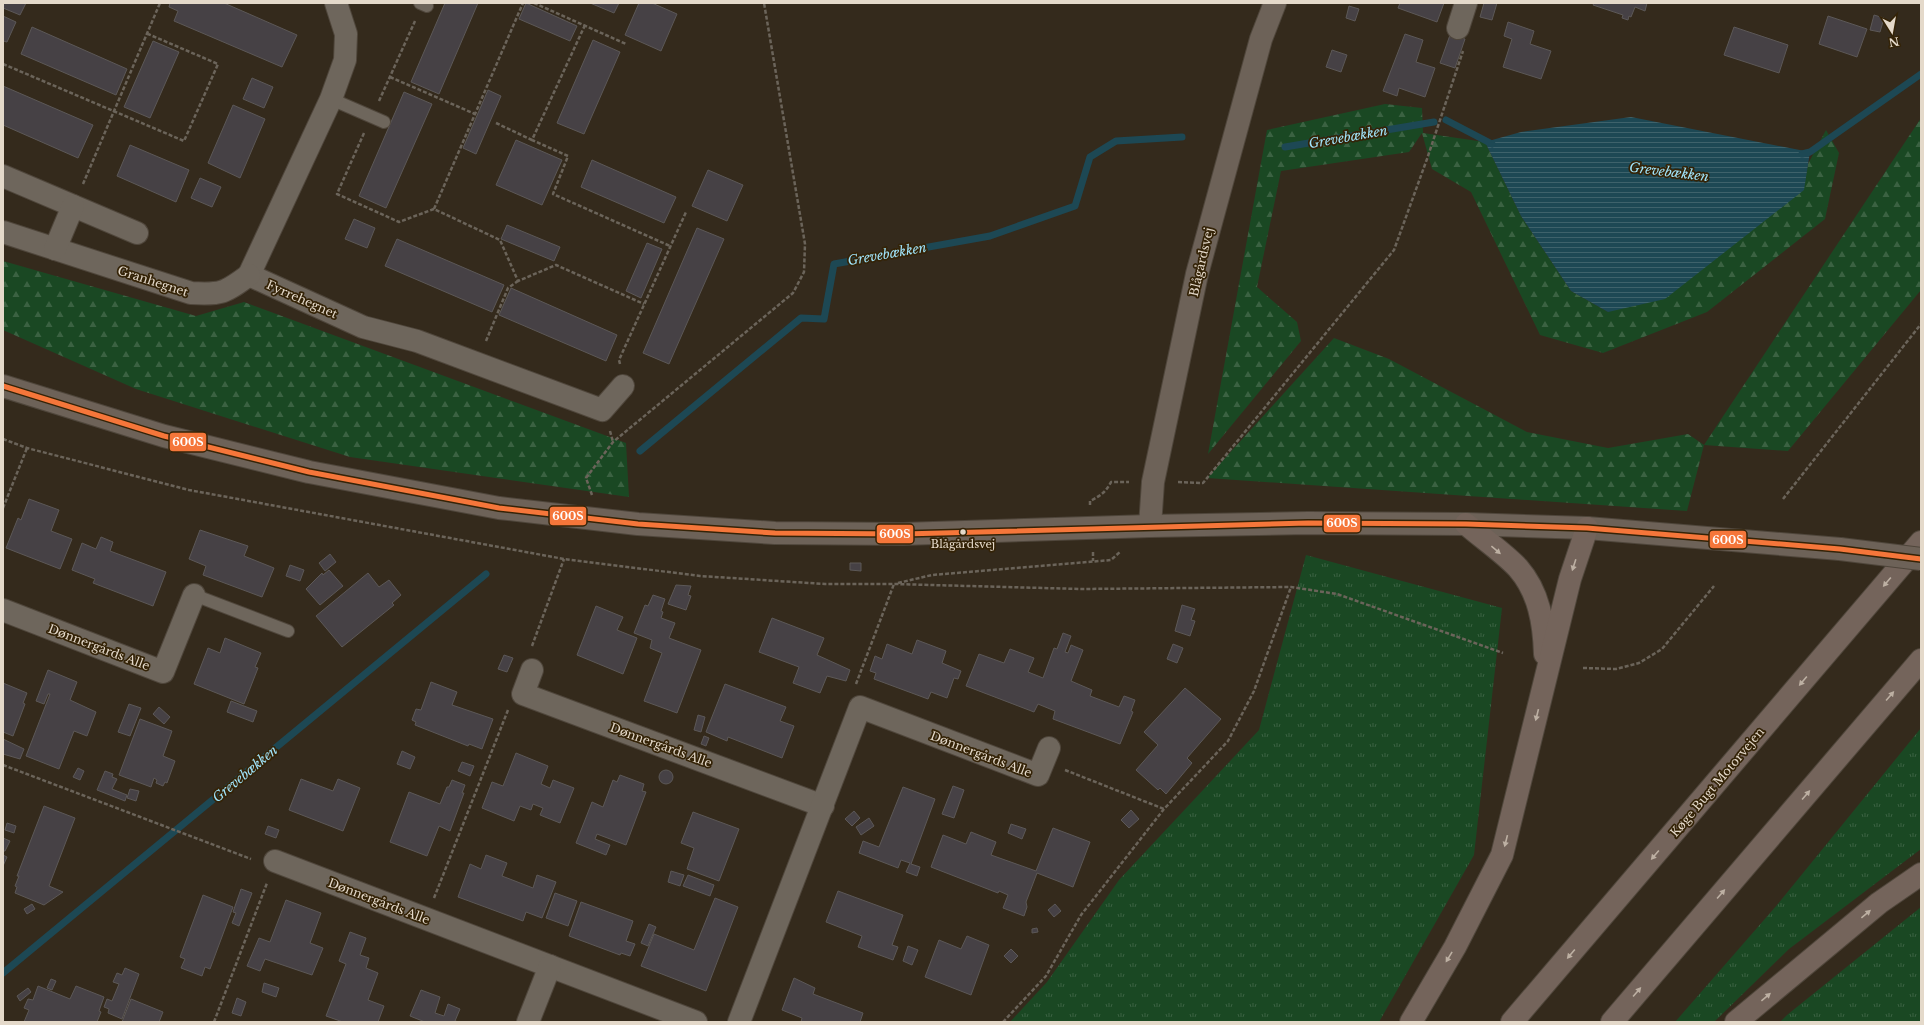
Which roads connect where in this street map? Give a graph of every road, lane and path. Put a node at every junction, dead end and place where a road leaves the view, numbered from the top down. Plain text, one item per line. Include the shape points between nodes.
1 (160, 3) edge
2 (523, 3) edge
3 (534, 3) edge
4 (764, 3) edge
5 (1275, 3) edge
6 (1466, 3) edge
7 (338, 4) edge
8 (423, 4) edge
9 (585, 25) junction
10 (1458, 28) joint
11 (148, 34) junction
12 (626, 44) dead end
13 (3, 64) edge
14 (390, 77) junction
15 (331, 99) junction
16 (114, 112) junction
17 (475, 114) junction
18 (371, 117) junction
19 (384, 122) dead end
20 (496, 123) dead end
21 (532, 140) junction
22 (3, 176) edge
23 (73, 206) junction
24 (434, 209) junction
25 (686, 212) dead end
26 (3, 232) edge
27 (136, 233) dead end
28 (670, 246) junction
29 (55, 249) junction
30 (249, 275) junction
31 (518, 281) junction
32 (644, 304) junction
33 (1921, 324) edge
34 (478, 364) junction
35 (3, 386) edge
36 (623, 386) joint
37 (3, 439) edge
38 (27, 448) junction
39 (586, 478) dead end
40 (1203, 483) dead end
41 (1783, 500) dead end
42 (3, 508) edge
43 (1466, 524) junction
44 (1150, 526) junction
45 (1587, 528) junction
46 (1921, 542) edge
47 (1122, 550) dead end
48 (564, 559) junction
49 (1921, 559) edge
50 (894, 584) junction
51 (1714, 586) dead end
52 (1291, 587) junction
53 (194, 595) joint
54 (3, 610) edge
55 (288, 631) dead end
56 (1503, 653) dead end
57 (1921, 660) edge
58 (1583, 668) dead end
59 (532, 670) joint
60 (1546, 677) junction
61 (523, 694) junction
62 (860, 708) junction
63 (1047, 755) joint
64 (3, 765) edge
65 (823, 806) junction
66 (1164, 809) junction
67 (275, 861) junction
68 (1921, 874) edge
69 (426, 919) junction
70 (550, 966) junction
71 (214, 1022) edge
72 (528, 1022) edge
73 (696, 1022) edge
74 (739, 1022) edge
75 (1003, 1022) edge
76 (1411, 1022) edge
77 (1512, 1022) edge
78 (1612, 1022) edge
79 (1736, 1022) edge

1 - 11 path
2 - 17 path
3 - 9 path
4 - 39 path via 805,244 804,272 793,293 613,442
5 - 44 street, Blågårdsvej via 1261,39 1197,274 1153,482
6 - 10 street
7 - 15 street via 346,34 346,60
8 - 14 path
9 - 12 path
9 - 21 path
10 - 40 path via 1467,38 1394,250
11 - 16 path
11 - 16 path via 218,64 184,141
13 - 16 path
14 - 17 path
14 - 18 path
15 - 18 lane
15 - 30 street
16 - 23 path
17 - 24 path
18 - 19 lane
18 - 24 path via 337,194 399,222
20 - 21 path
21 - 28 path via 568,156 553,194
22 - 23 street
23 - 27 street
23 - 29 street
24 - 31 path via 500,240
25 - 28 path
26 - 29 street, Granhegnet
28 - 32 path
29 - 30 street, Granhegnet via 191,293 212,294 229,290
30 - 34 street, Fyrrehegnet via 363,327 417,342
31 - 32 path via 556,265
31 - 34 path via 508,288
32 - 36 path via 619,360
33 - 41 path
34 - 36 street, Fyrrehegnet via 602,410
35 - 44 street via 171,438 309,472 499,508 638,524 776,533 903,534
37 - 38 path
38 - 42 path
38 - 48 path via 189,490
43 - 44 street
43 - 45 street
43 -> 60 highway via 1518,568 1534,593 1544,627
45 - 49 street, bridge via 1840,549
45 -> 60 highway via 1570,579
46 -> 77 highway, Køge Bugt Motorvejen
47 - 50 path via 1111,560 932,575
48 - 50 path via 700,576 825,584
48 - 59 path via 530,650
50 - 52 path via 1081,589
50 - 62 path via 853,692
51 - 58 path via 1662,649 1639,663 1616,669
52 - 56 path via 1337,594
52 - 66 path via 1254,691 1228,741
53 - 54 street, Dønnergårds Alle via 163,672
53 - 55 lane
78 -> 57 highway
59 - 61 street
60 -> 76 highway via 1502,856 1455,947
61 - 65 street, Dønnergårds Alle
61 - 69 path via 515,691
62 - 63 street, Dønnergårds Alle via 1038,776
62 - 65 street
63 - 66 path
64 - 67 path via 256,861
65 - 74 street
66 - 75 path via 1081,915 1046,976
67 - 69 street, Dønnergårds Alle
67 - 71 path
79 -> 68 highway via 1879,903
69 - 70 street, Dønnergårds Alle
70 - 72 street
70 - 73 street, Dønnergårds Alle

